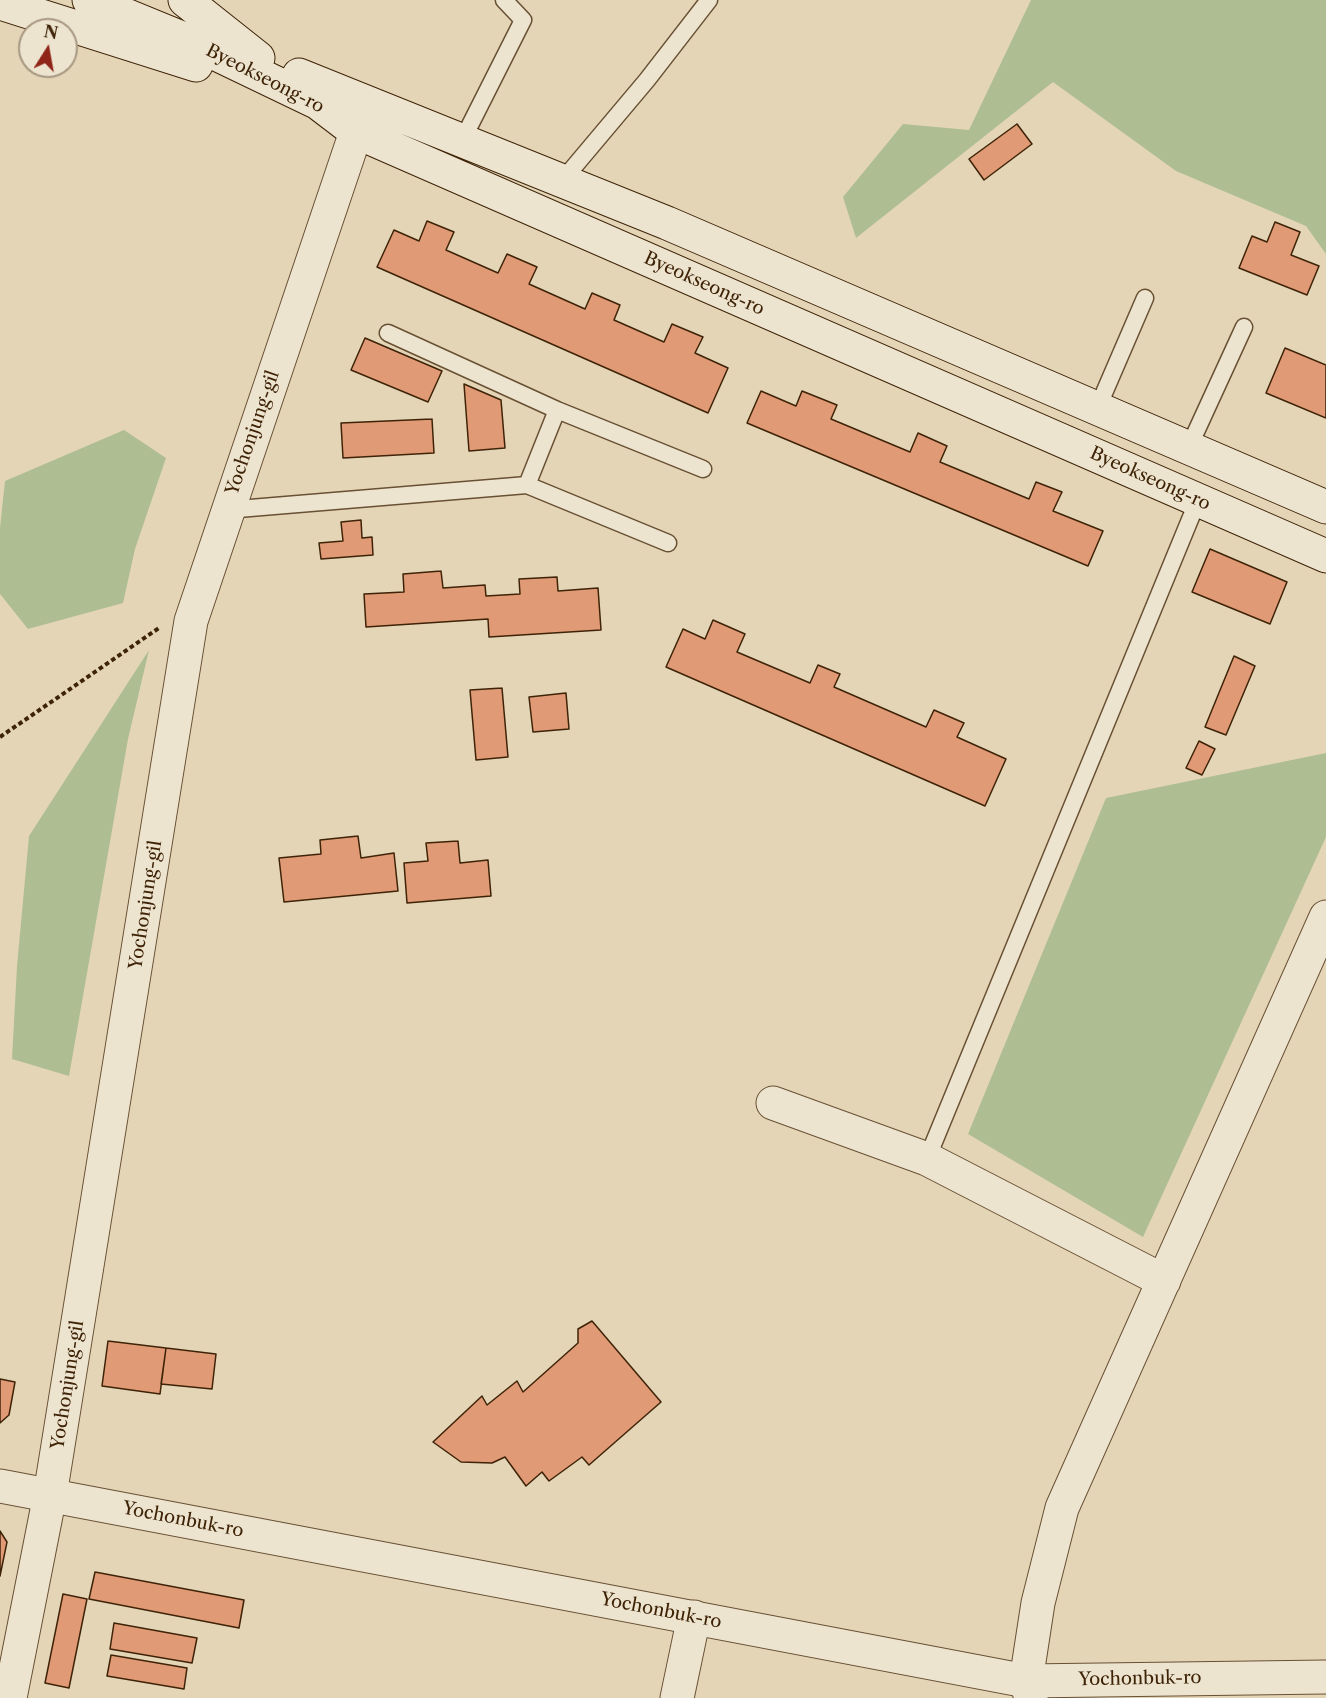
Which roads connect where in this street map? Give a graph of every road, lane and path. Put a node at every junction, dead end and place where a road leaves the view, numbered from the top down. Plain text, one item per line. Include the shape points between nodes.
1 (90, 0) edge
2 (123, 0) edge
3 (185, 0) edge
4 (504, 0) edge
5 (709, 0) edge
6 (0, 3) edge
7 (258, 58) junction
8 (318, 103) junction
9 (356, 132) junction
10 (462, 141) junction
11 (562, 181) junction
12 (1145, 298) dead end
13 (1244, 327) dead end
14 (388, 333) dead end
15 (1098, 407) junction
16 (557, 410) junction
17 (1189, 447) junction
18 (703, 469) dead end
19 (527, 485) junction
20 (1198, 500) junction
21 (1326, 507) edge
22 (226, 510) junction
23 (668, 543) dead end
24 (1326, 556) edge
25 (191, 621) junction
26 (0, 737) edge
27 (1326, 916) edge
28 (773, 1103) dead end
29 (927, 1160) junction
30 (1164, 1281) junction
31 (0, 1486) edge
32 (50, 1495) junction
33 (694, 1617) junction
34 (1326, 1677) edge
35 (1029, 1690) edge
36 (10, 1698) edge
37 (676, 1698) edge

1 - 8 street, Byeokseong-ro via 189,41
2 - 7 street, Byeokseong-ro
3 - 7 street
4 - 10 lane via 523,20
5 - 11 lane
6 - 8 street
7 - 10 street, Byeokseong-ro
8 - 9 street, Byeokseong-ro
9 - 20 street, Byeokseong-ro
9 - 22 street, Yochonjung-gil
10 - 11 street, Byeokseong-ro
11 - 15 street, Byeokseong-ro
12 - 15 lane
13 - 17 lane
14 - 16 lane
15 - 17 street, Byeokseong-ro
16 - 18 lane
16 - 19 lane
17 - 21 street, Byeokseong-ro
19 - 22 lane
19 - 23 lane
20 - 24 street, Byeokseong-ro
20 - 29 lane
22 - 25 street, Yochonjung-gil
25 - 26 path via 165,624
25 - 32 street, Yochonjung-gil
27 - 30 street
28 - 29 street
29 - 30 street
30 - 35 street via 1062,1508 1038,1603
31 - 32 street, Yochonbuk-ro
32 - 33 street, Yochonbuk-ro
32 - 36 street, Yochonjung-gil
33 - 35 street, Yochonbuk-ro
33 - 37 street
34 - 35 street, Yochonbuk-ro

